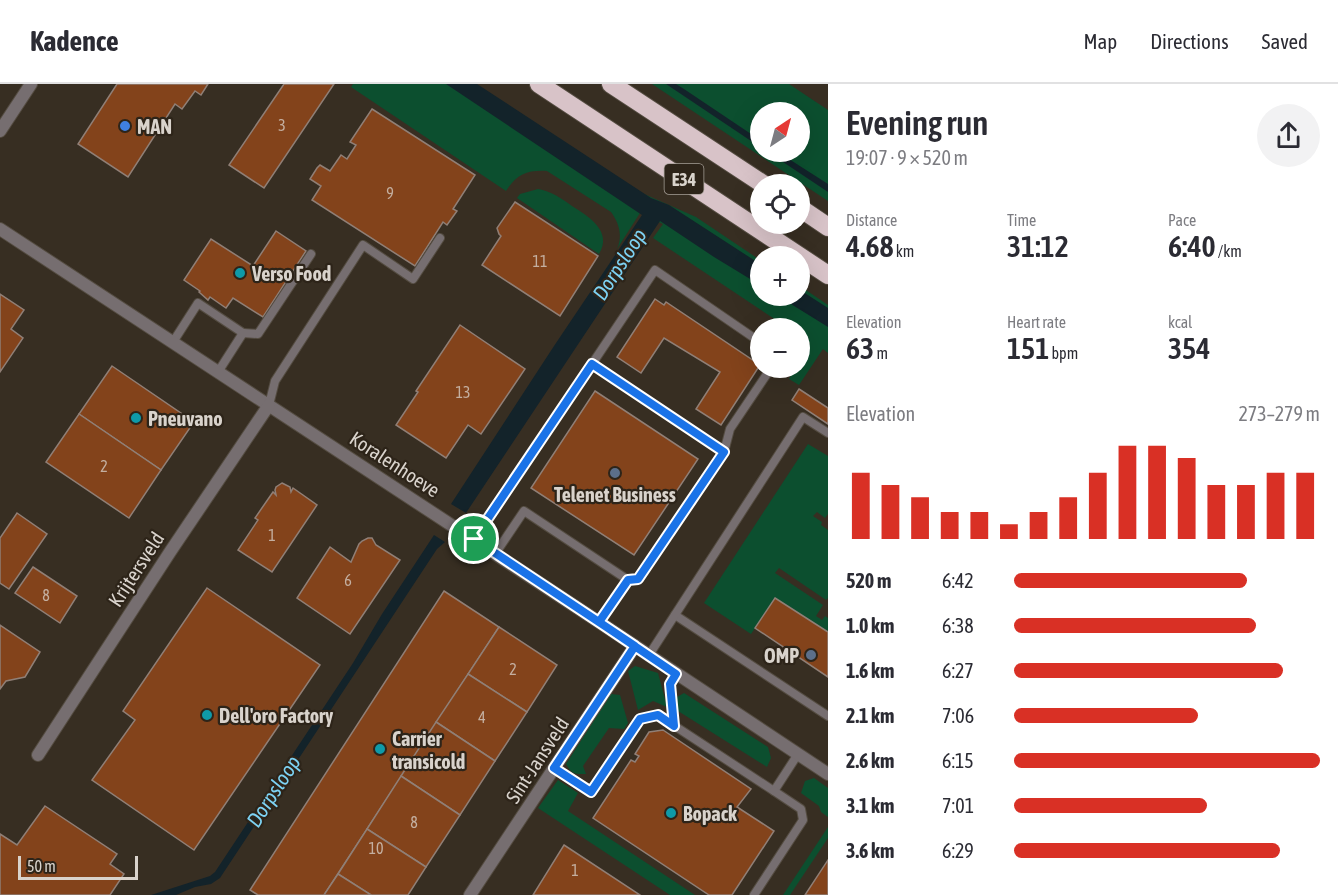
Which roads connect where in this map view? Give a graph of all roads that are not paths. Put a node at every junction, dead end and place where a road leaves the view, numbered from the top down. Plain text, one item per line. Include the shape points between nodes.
1 (31, 84) edge
2 (539, 84) edge
3 (611, 84) edge
4 (0, 130) edge
5 (750, 175) edge
6 (810, 215) edge
7 (828, 227) edge
8 (0, 229) edge
9 (440, 238) dead end
10 (311, 254) dead end
11 (828, 275) edge
12 (243, 333) junction
13 (750, 335) edge
14 (173, 342) junction
15 (592, 364) junction
16 (218, 372) junction
17 (764, 378) edge
18 (269, 405) junction
19 (828, 433) edge
20 (724, 452) junction
21 (474, 539) junction
22 (495, 554) junction
23 (628, 580) junction
24 (675, 615) junction
25 (599, 622) junction
26 (635, 646) junction
27 (649, 655) junction
28 (676, 674) junction
29 (828, 716) edge
30 (674, 726) junction
31 (798, 754) junction
32 (38, 755) dead end
33 (554, 768) junction
34 (828, 774) edge
35 (774, 791) junction
36 (471, 895) edge
37 (754, 895) edge

1 - 4 street
2 - 11 highway, E34
3 - 5 highway, E34
6 - 7 highway
8 - 14 street, Koralenhoeve
9 - 18 lane via 413,279 363,245 275,381
10 - 12 lane via 258,334
12 - 14 lane via 198,303
12 - 16 lane
13 - 15 lane via 655,270
14 - 16 street, Koralenhoeve
15 - 20 lane
15 - 21 lane
16 - 18 street, Koralenhoeve
17 - 20 lane via 730,429
18 - 21 street, Koralenhoeve
18 - 32 street, Krijtersveld
19 - 24 lane via 803,417
20 - 23 lane via 638,579
21 - 22 street, Koralenhoeve
22 - 23 lane via 524,512
22 - 25 street, Koralenhoeve
23 - 25 lane
24 - 27 lane
24 - 29 lane
25 - 26 street, Koralenhoeve
26 - 27 street, Koralenhoeve
26 - 33 street, Sint-Jansveld
27 - 28 street, Koralenhoeve
28 - 30 lane via 670,684
28 - 31 street, Koralenhoeve
30 - 33 lane via 658,715 640,719 591,792
30 - 35 lane
31 - 34 street, Koralenhoeve
31 - 35 lane
33 - 36 street, Sint-Jansveld
35 - 37 lane via 801,809 803,820

